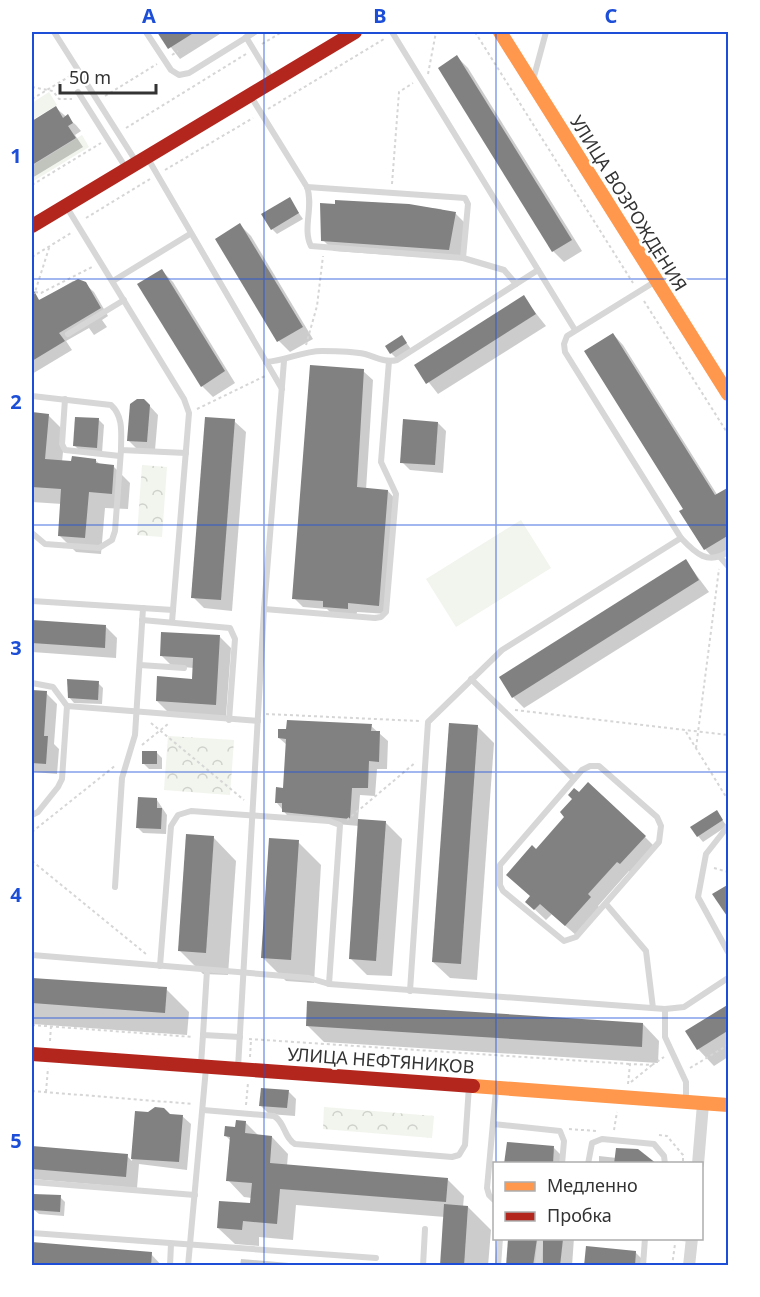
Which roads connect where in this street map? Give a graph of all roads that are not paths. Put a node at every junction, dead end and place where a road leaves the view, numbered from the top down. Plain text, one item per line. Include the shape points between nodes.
1 (54, 32) edge
2 (146, 32) edge
3 (255, 32) edge
4 (355, 32) edge
5 (500, 32) edge
6 (546, 32) edge
7 (393, 33) edge
8 (246, 38) junction
9 (273, 81) junction
10 (532, 83) junction
11 (78, 92) dead end
12 (250, 94) junction
13 (137, 163) junction
14 (307, 187) junction
15 (66, 206) junction
16 (32, 226) edge
17 (190, 234) junction
18 (463, 258) junction
19 (538, 270) junction
20 (657, 280) junction
21 (113, 281) junction
22 (516, 284) junction
23 (124, 300) junction
24 (575, 330) junction
25 (68, 334) dead end
26 (284, 361) junction
27 (389, 361) junction
28 (266, 362) junction
29 (282, 389) junction
30 (729, 394) edge
31 (32, 396) edge
32 (65, 399) junction
33 (121, 453) junction
34 (186, 453) junction
35 (32, 533) edge
36 (681, 538) junction
37 (729, 552) edge
38 (720, 557) junction
39 (729, 566) edge
40 (32, 601) edge
41 (143, 608) junction
42 (264, 609) junction
43 (173, 610) junction
44 (142, 620) junction
45 (172, 622) junction
46 (140, 665) junction
47 (184, 668) dead end
48 (471, 680) junction
49 (32, 683) edge
50 (67, 706) junction
51 (138, 713) junction
52 (229, 720) junction
53 (258, 722) junction
54 (574, 779) junction
55 (254, 812) junction
56 (32, 815) edge
57 (729, 826) edge
58 (115, 886) dead end
59 (606, 904) junction
60 (729, 952) edge
61 (32, 955) edge
62 (160, 966) junction
63 (207, 969) junction
64 (243, 973) junction
65 (729, 978) edge
66 (328, 984) junction
67 (410, 991) junction
68 (653, 1008) junction
69 (664, 1009) junction
70 (202, 1036) junction
71 (240, 1038) junction
72 (32, 1054) edge
73 (203, 1067) junction
74 (238, 1069) junction
75 (469, 1084) junction
76 (496, 1086) junction
77 (686, 1102) junction
78 (703, 1104) junction
79 (729, 1105) edge
80 (203, 1110) junction
81 (493, 1124) junction
82 (562, 1162) edge
83 (588, 1162) edge
84 (665, 1162) edge
85 (698, 1162) edge
86 (32, 1182) edge
87 (195, 1195) junction
88 (493, 1198) edge
89 (425, 1229) dead end
90 (32, 1233) edge
91 (500, 1240) edge
92 (645, 1240) edge
93 (689, 1240) edge
94 (540, 1243) dead end
95 (171, 1244) junction
96 (190, 1245) junction
97 (376, 1258) dead end
98 (170, 1266) edge
99 (188, 1266) edge
100 (423, 1266) edge
101 (498, 1266) edge
102 (538, 1266) edge
103 (643, 1266) edge
104 (689, 1266) edge

1 - 13 lane
2 - 8 lane via 175,74 184,75
3 - 8 lane
4 - 9 street
5 - 10 street, УЛИЦА ВОЗРОЖДЕНИЯ
6 - 10 lane
7 - 19 lane
8 - 9 lane
9 - 12 street
10 - 20 street, УЛИЦА ВОЗРОЖДЕНИЯ
11 - 13 lane via 107,139
12 - 13 street
12 - 14 lane
13 - 15 street
13 - 17 lane via 158,174
14 - 18 lane via 311,201 309,243 314,248
14 - 18 lane via 465,198 468,204
15 - 16 street
15 - 21 lane
17 - 21 lane
17 - 28 lane
18 - 22 lane via 504,270
19 - 22 lane
19 - 24 lane
20 - 24 lane
20 - 30 street, УЛИЦА ВОЗРОЖДЕНИЯ
21 - 23 lane
22 - 27 lane via 397,360
23 - 25 lane
23 - 34 lane via 184,399 189,413
24 - 36 lane via 567,336 565,352
26 - 27 lane via 322,351 363,354
26 - 28 lane
26 - 29 lane
27 - 42 lane via 381,462 396,494 386,612 375,618
28 - 29 lane
29 - 42 lane
31 - 32 lane
32 - 33 lane via 103,403 116,410 121,423
32 - 33 lane via 65,450
33 - 34 lane
33 - 35 lane via 112,540 99,548 51,545
34 - 43 lane
36 - 38 lane via 703,558
36 - 48 lane via 502,650
37 - 38 lane
38 - 39 lane
40 - 41 lane
41 - 43 lane
41 - 44 lane
42 - 53 lane
43 - 45 lane
44 - 45 lane
44 - 46 lane
45 - 52 lane via 224,626 234,633
46 - 47 lane
46 - 51 lane
48 - 54 lane
48 - 67 lane via 428,722
49 - 50 lane via 53,687
50 - 51 lane
50 - 56 lane via 61,783
51 - 52 lane
51 - 58 lane via 122,778
52 - 53 lane
53 - 55 lane
54 - 59 lane via 586,767 599,766 660,822 656,849
54 - 59 lane via 502,860 500,885 502,891 564,941 576,937
55 - 62 lane via 191,811 174,820
55 - 64 lane
55 - 66 lane via 340,825
57 - 60 lane via 706,854 698,889 699,902
59 - 68 lane via 646,951
61 - 62 lane
62 - 63 lane
63 - 64 lane
63 - 70 lane
64 - 66 lane via 309,978
64 - 71 lane
65 - 69 lane via 684,1007
66 - 67 lane
67 - 68 lane
68 - 69 lane
69 - 77 lane via 665,1036 686,1082
70 - 71 lane
70 - 73 lane
71 - 74 lane
72 - 73 street, УЛИЦА НЕФТЯНИКОВ
73 - 74 street, УЛИЦА НЕФТЯНИКОВ
73 - 80 lane
74 - 75 street, УЛИЦА НЕФТЯНИКОВ
75 - 76 street, УЛИЦА НЕФТЯНИКОВ
75 - 80 lane via 465,1145 459,1155 452,1157 295,1144 274,1116
76 - 77 street, УЛИЦА НЕФТЯНИКОВ
76 - 81 lane
77 - 78 street, УЛИЦА НЕФТЯНИКОВ
78 - 79 street, УЛИЦА НЕФТЯНИКОВ
78 - 85 street
80 - 87 lane
81 - 82 lane via 560,1131 564,1141
81 - 88 lane via 487,1188
83 - 84 lane via 592,1143 602,1138 654,1144
86 - 87 lane
87 - 96 lane
89 - 100 lane
90 - 95 lane
91 - 101 lane
92 - 103 lane
93 - 104 street
94 - 102 lane
95 - 96 lane
95 - 98 lane
96 - 97 lane
96 - 99 lane

